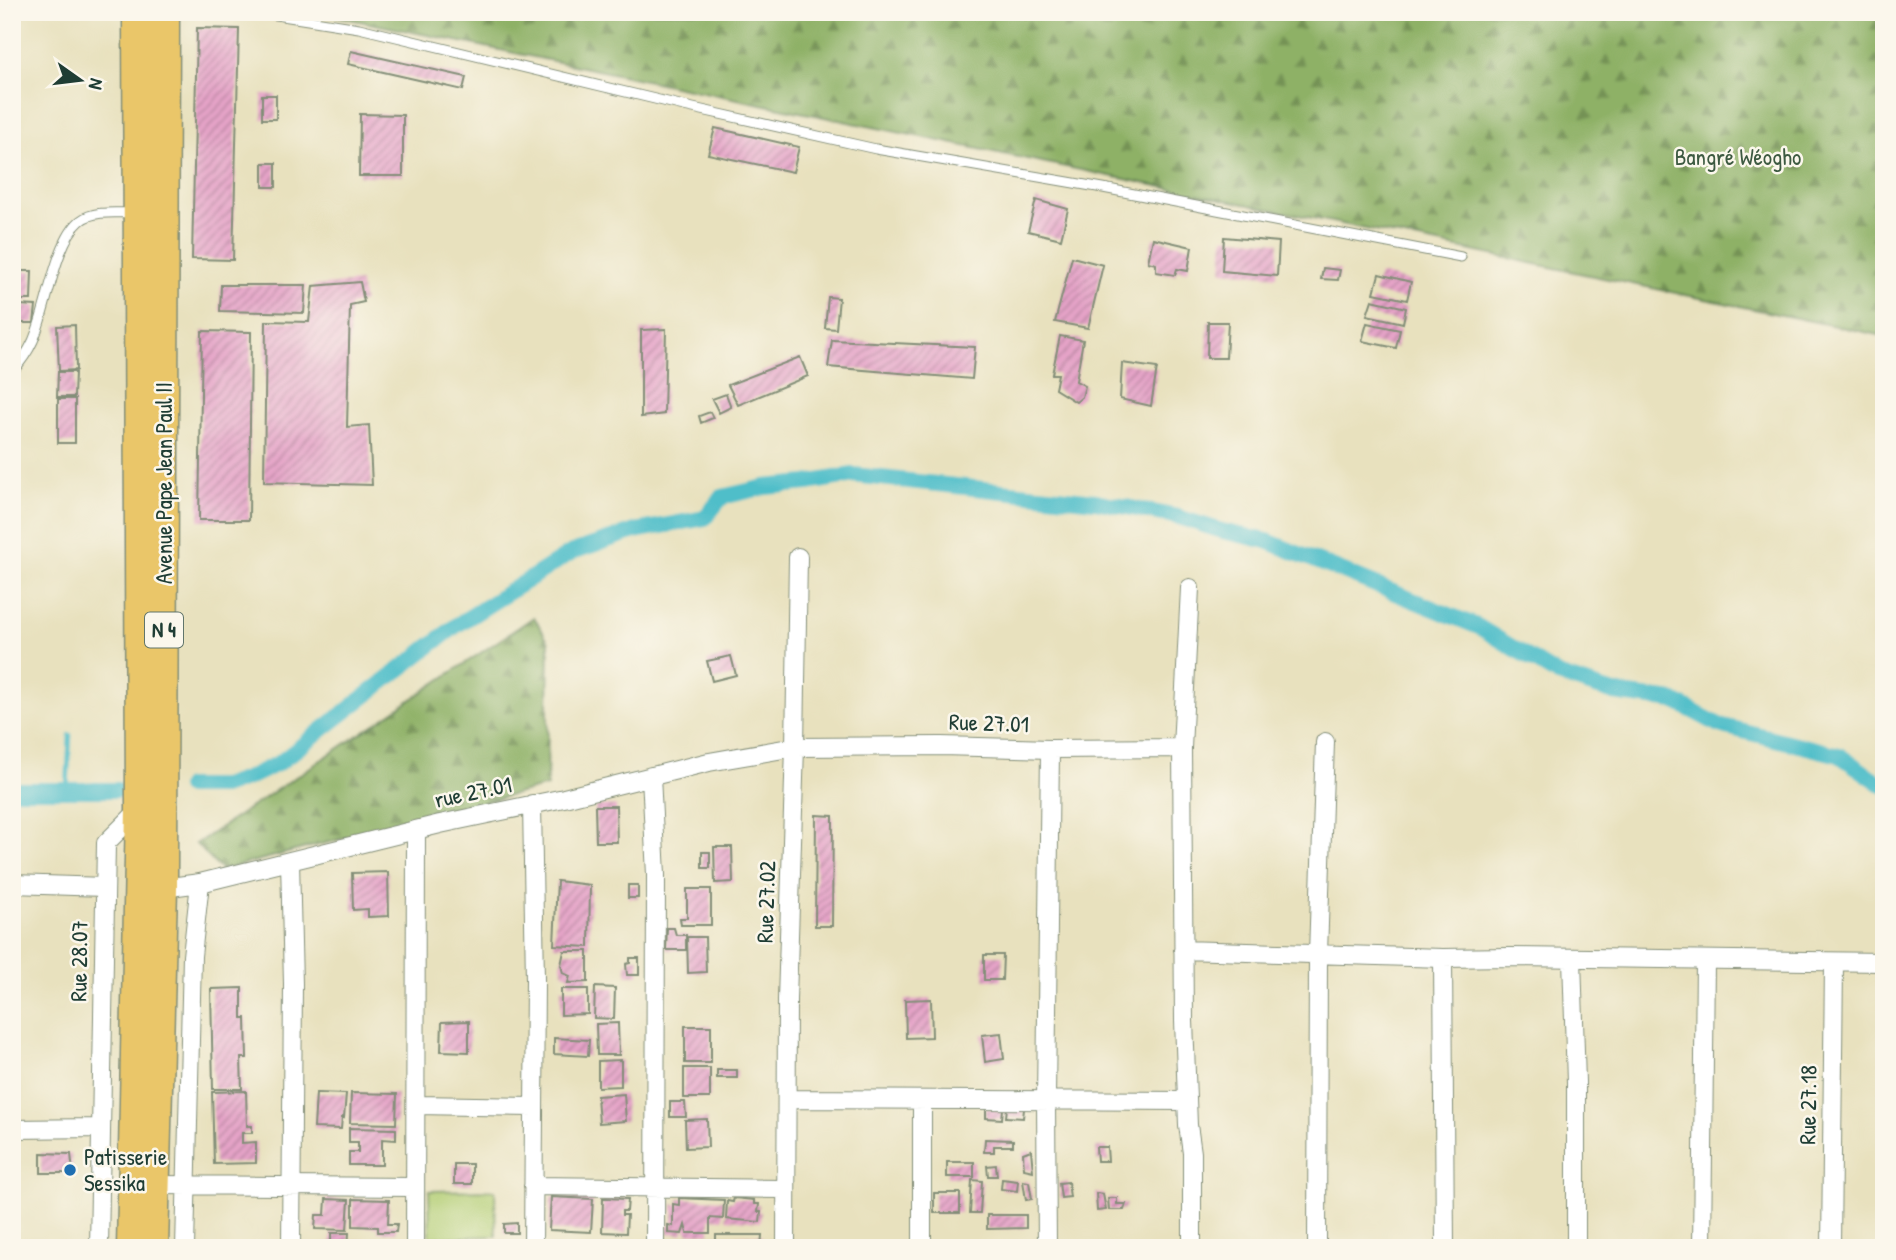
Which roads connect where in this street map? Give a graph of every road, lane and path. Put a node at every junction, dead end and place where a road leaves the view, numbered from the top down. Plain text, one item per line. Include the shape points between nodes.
1 (137, 12) edge
2 (165, 12) edge
3 (257, 12) edge
4 (138, 213) junction
5 (1461, 257) dead end
6 (12, 372) edge
7 (798, 557) dead end
8 (1189, 588) dead end
9 (1325, 743) dead end
10 (795, 747) junction
11 (1182, 748) junction
12 (1050, 749) junction
13 (651, 776) junction
14 (532, 804) junction
15 (140, 809) junction
16 (416, 830) junction
17 (290, 861) junction
18 (200, 883) junction
19 (12, 884) edge
20 (105, 887) junction
21 (163, 888) junction
22 (1183, 950) junction
23 (1318, 954) junction
24 (1443, 958) junction
25 (1572, 959) junction
26 (1705, 961) junction
27 (1833, 962) junction
28 (1884, 962) edge
29 (787, 1099) junction
30 (922, 1100) junction
31 (1046, 1101) junction
32 (1187, 1101) junction
33 (416, 1105) junction
34 (533, 1107) junction
35 (100, 1128) junction
36 (12, 1129) edge
37 (155, 1185) junction
38 (292, 1185) junction
39 (187, 1186) junction
40 (533, 1186) junction
41 (415, 1187) junction
42 (655, 1187) junction
43 (785, 1189) junction
44 (99, 1248) edge
45 (131, 1248) edge
46 (154, 1248) edge
47 (185, 1248) edge
48 (291, 1248) edge
49 (415, 1248) edge
50 (533, 1248) edge
51 (655, 1248) edge
52 (786, 1248) edge
53 (922, 1248) edge
54 (1047, 1248) edge
55 (1192, 1248) edge
56 (1317, 1248) edge
57 (1445, 1248) edge
58 (1576, 1248) edge
59 (1702, 1248) edge
60 (1831, 1248) edge

1 - 4 highway, Avenue Pape Jean Paul II / N 4
2 - 21 highway, Avenue Pape Jean Paul II / N 4
3 - 5 lane via 359,28 876,149
4 - 6 lane via 104,213 81,220 65,241 34,339
4 - 15 highway, Avenue Pape Jean Paul II / N 4
7 - 10 street, Rue 27.02
8 - 11 street
9 - 23 street
10 - 12 street, Rue 27.01
10 - 13 street, rue 27.01
10 - 29 street, Rue 27.02
11 - 12 street, Rue 27.01
11 - 22 street
12 - 31 street
13 - 14 street, rue 27.01
13 - 42 street via 656,875
14 - 16 street, rue 27.01
14 - 34 street
15 - 20 street, Rue 28.07 via 106,844
15 - 45 highway, Avenue Pape Jean Paul II / N 4
16 - 17 street, rue 27.01
16 - 33 street
17 - 18 street, rue 27.01
17 - 38 street
18 - 21 street, rue 27.01
18 - 39 street via 192,956
19 - 20 street
20 - 35 street, Rue 28.07
21 - 37 highway, Avenue Pape Jean Paul II / N 4
22 - 23 street
22 - 32 street
23 - 24 street
23 - 56 street
24 - 25 street
24 - 57 street
25 - 26 street
25 - 58 street
26 - 27 street
26 - 59 street
27 - 28 street
27 - 60 street, Rue 27.18
29 - 30 street
29 - 43 street, Rue 27.02
30 - 31 street
30 - 53 street
31 - 32 street
31 - 54 street
32 - 55 street
33 - 34 street
33 - 41 street
34 - 40 street
35 - 36 street
35 - 44 street, Rue 28.07
37 - 39 street
37 - 46 highway, Avenue Pape Jean Paul II / N 4
38 - 39 street
38 - 41 street
38 - 48 street
39 - 47 street
40 - 42 street
40 - 50 street
41 - 49 street
42 - 43 street
42 - 51 street
43 - 52 street, Rue 27.02

